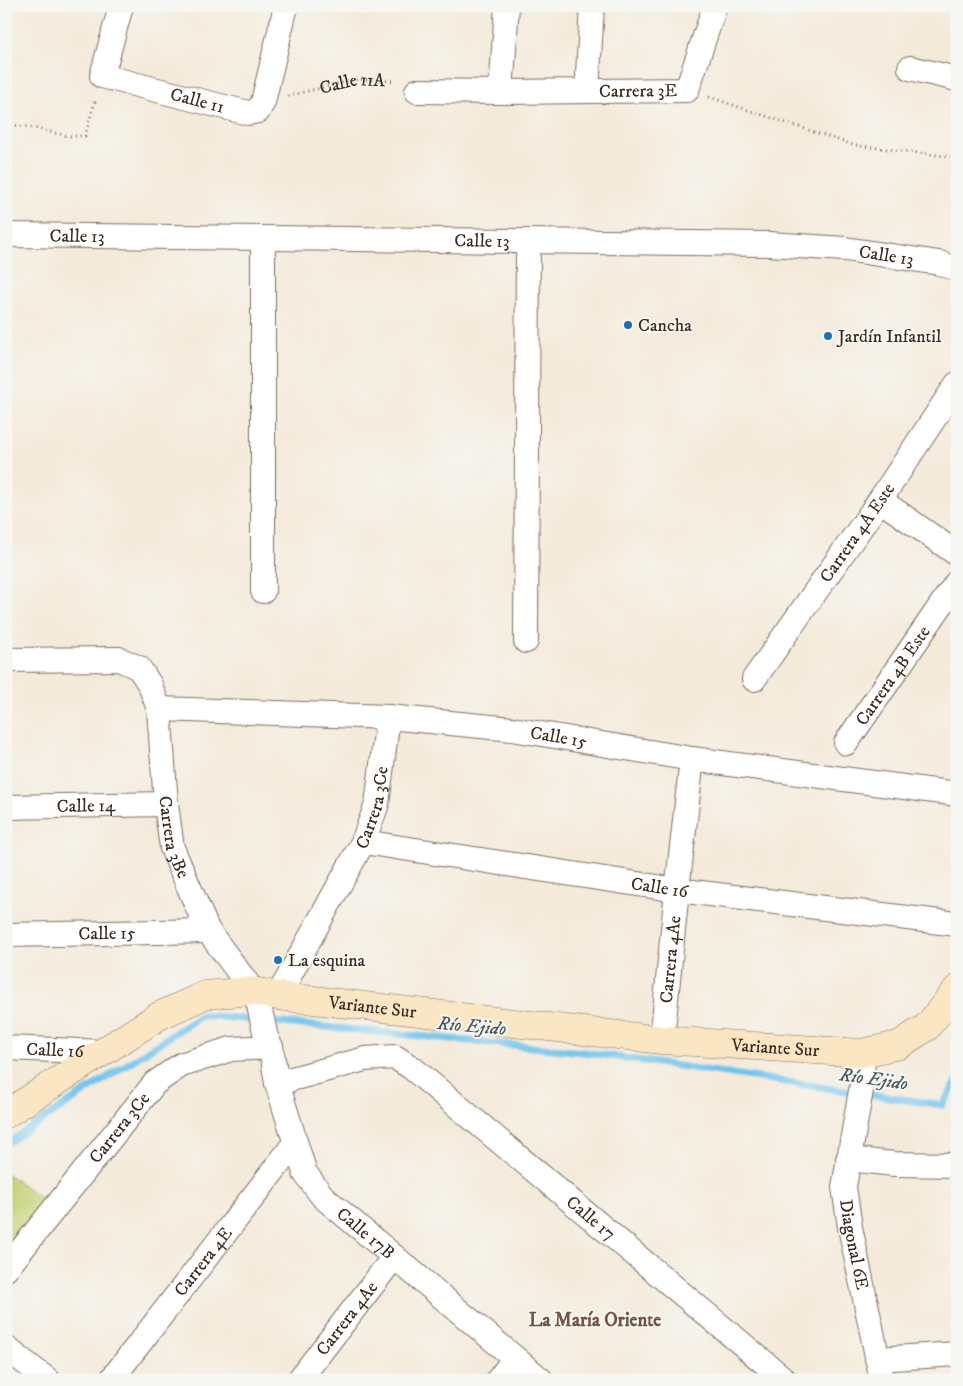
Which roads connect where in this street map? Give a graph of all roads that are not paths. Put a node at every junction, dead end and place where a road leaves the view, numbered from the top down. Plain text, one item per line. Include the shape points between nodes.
1 (121, 6) edge
2 (286, 6) edge
3 (507, 6) edge
4 (592, 6) edge
5 (715, 6) edge
6 (910, 68) dead end
7 (957, 79) edge
8 (418, 91) road end
9 (587, 91) junction
10 (502, 92) junction
11 (6, 235) edge
12 (264, 238) junction
13 (528, 241) junction
14 (957, 269) edge
15 (957, 384) edge
16 (880, 500) junction
17 (957, 554) edge
18 (957, 582) edge
19 (263, 591) dead end
20 (526, 641) dead end
21 (6, 660) edge
22 (754, 679) dead end
23 (159, 708) junction
24 (388, 717) junction
25 (846, 743) dead end
26 (692, 759) junction
27 (957, 794) edge
28 (166, 804) junction
29 (6, 807) edge
30 (363, 842) junction
31 (677, 890) junction
32 (957, 924) edge
33 (208, 931) junction
34 (6, 935) edge
35 (957, 989) edge
36 (263, 996) junction
37 (662, 1040) junction
38 (269, 1042) junction
39 (6, 1048) edge
40 (104, 1052) junction
41 (862, 1066) junction
42 (277, 1083) junction
43 (6, 1114) edge
44 (295, 1143) junction
45 (848, 1159) junction
46 (957, 1165) edge
47 (394, 1257) junction
48 (6, 1269) edge
49 (6, 1348) edge
50 (957, 1354) edge
51 (515, 1358) junction
52 (880, 1369) edge
53 (48, 1380) edge
54 (111, 1380) edge
55 (299, 1380) edge
56 (498, 1380) edge
57 (541, 1380) edge
58 (785, 1380) edge

1 - 2 street, Calle 11 via 102,76 248,113 258,111 263,102
3 - 10 street
4 - 9 street
5 - 9 street, Carrera 3E via 687,90
6 - 7 street
8 - 10 street
9 - 10 street, Carrera 3E
11 - 12 street, Calle 13
12 - 13 street, Calle 13
12 - 19 street
13 - 14 street, Calle 13 via 769,244 845,249 939,263
13 - 20 street
15 - 16 street, Carrera 4A Este
16 - 17 street
16 - 22 street, Carrera 4A Este
18 - 25 street, Carrera 4B Este
21 - 23 street, Carrera 3Be via 119,659 139,668
23 - 24 street, Calle 15
23 - 28 street, Carrera 3Be
24 - 26 street, Calle 15 via 512,729
24 - 30 street, Carrera 3Ce via 377,804
26 - 27 street, Calle 15
26 - 31 street, Carrera 4Ae
28 - 29 street, Calle 14
28 - 33 street, Carrera 3Be via 172,848
30 - 31 street, Calle 16
30 - 36 street, Carrera 3Ce
31 - 32 street, Calle 16
31 - 37 street, Carrera 4Ae
33 - 34 street, Calle 15
33 - 36 street, Carrera 3Be
35 - 41 main road, Variante Sur via 927,1027
36 - 37 main road, Variante Sur
36 - 38 street, Calle 17B
36 - 40 main road, Variante Sur via 205,996 159,1016
37 - 41 main road, Variante Sur
38 - 42 street, Calle 17B
38 - 48 street, Carrera 3Ce via 231,1049 181,1066 155,1083
39 - 40 street, Calle 16
40 - 43 main road, Variante Sur
41 - 45 street, Diagonal 6E
42 - 44 street, Calle 17B
42 - 58 street, Calle 17 via 365,1058 396,1057
44 - 47 street, Calle 17B via 305,1173 323,1197
44 - 54 street, Carrera 4E
45 - 46 street
45 - 52 street, Diagonal 6E via 844,1187 850,1227
47 - 51 street, Calle 17B
47 - 55 street, Carrera 4Ae
49 - 53 street
50 - 52 street
51 - 56 street
51 - 57 street, Calle 17B

